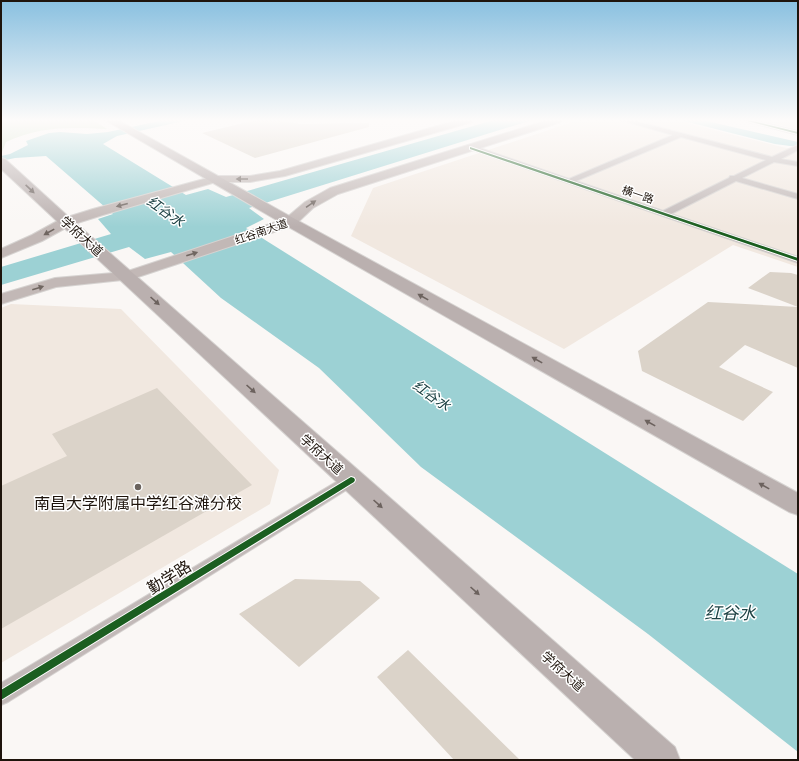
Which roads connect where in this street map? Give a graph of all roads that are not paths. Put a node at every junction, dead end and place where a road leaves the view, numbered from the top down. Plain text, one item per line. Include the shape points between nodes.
1 (172, 156) edge
2 (345, 156) edge
3 (447, 156) edge
4 (494, 156) edge
5 (631, 156) edge
6 (758, 156) edge
7 (779, 156) edge
8 (771, 159) junction
9 (1, 162) edge
10 (798, 164) edge
11 (733, 178) junction
12 (215, 180) junction
13 (570, 181) junction
14 (798, 197) edge
15 (664, 214) junction
16 (66, 222) junction
17 (290, 222) junction
18 (1, 254) edge
19 (798, 260) edge
20 (127, 276) junction
21 (1, 299) edge
22 (351, 480) junction
23 (798, 505) edge
24 (1, 695) edge
25 (662, 760) edge

1 - 12 main road
2 -> 12 main road via 250,180
17 -> 3 main road, 红谷南大道 via 309,205 334,191
4 - 13 street, 横一路
5 - 13 street
6 - 8 street
7 - 8 street
8 - 10 street
8 - 11 street
9 -> 16 main road, 学府大道
11 - 14 street
11 - 15 street
12 -> 16 main road
12 - 17 main road
13 - 15 street, 横一路
15 - 19 street, 横一路
16 -> 18 main road
16 - 20 main road, 学府大道
20 -> 17 main road, 红谷南大道
23 -> 17 main road
21 -> 20 main road, 红谷南大道 via 55,283
20 -> 22 main road, 学府大道
22 - 24 street, 勤学路
22 -> 25 main road, 学府大道

